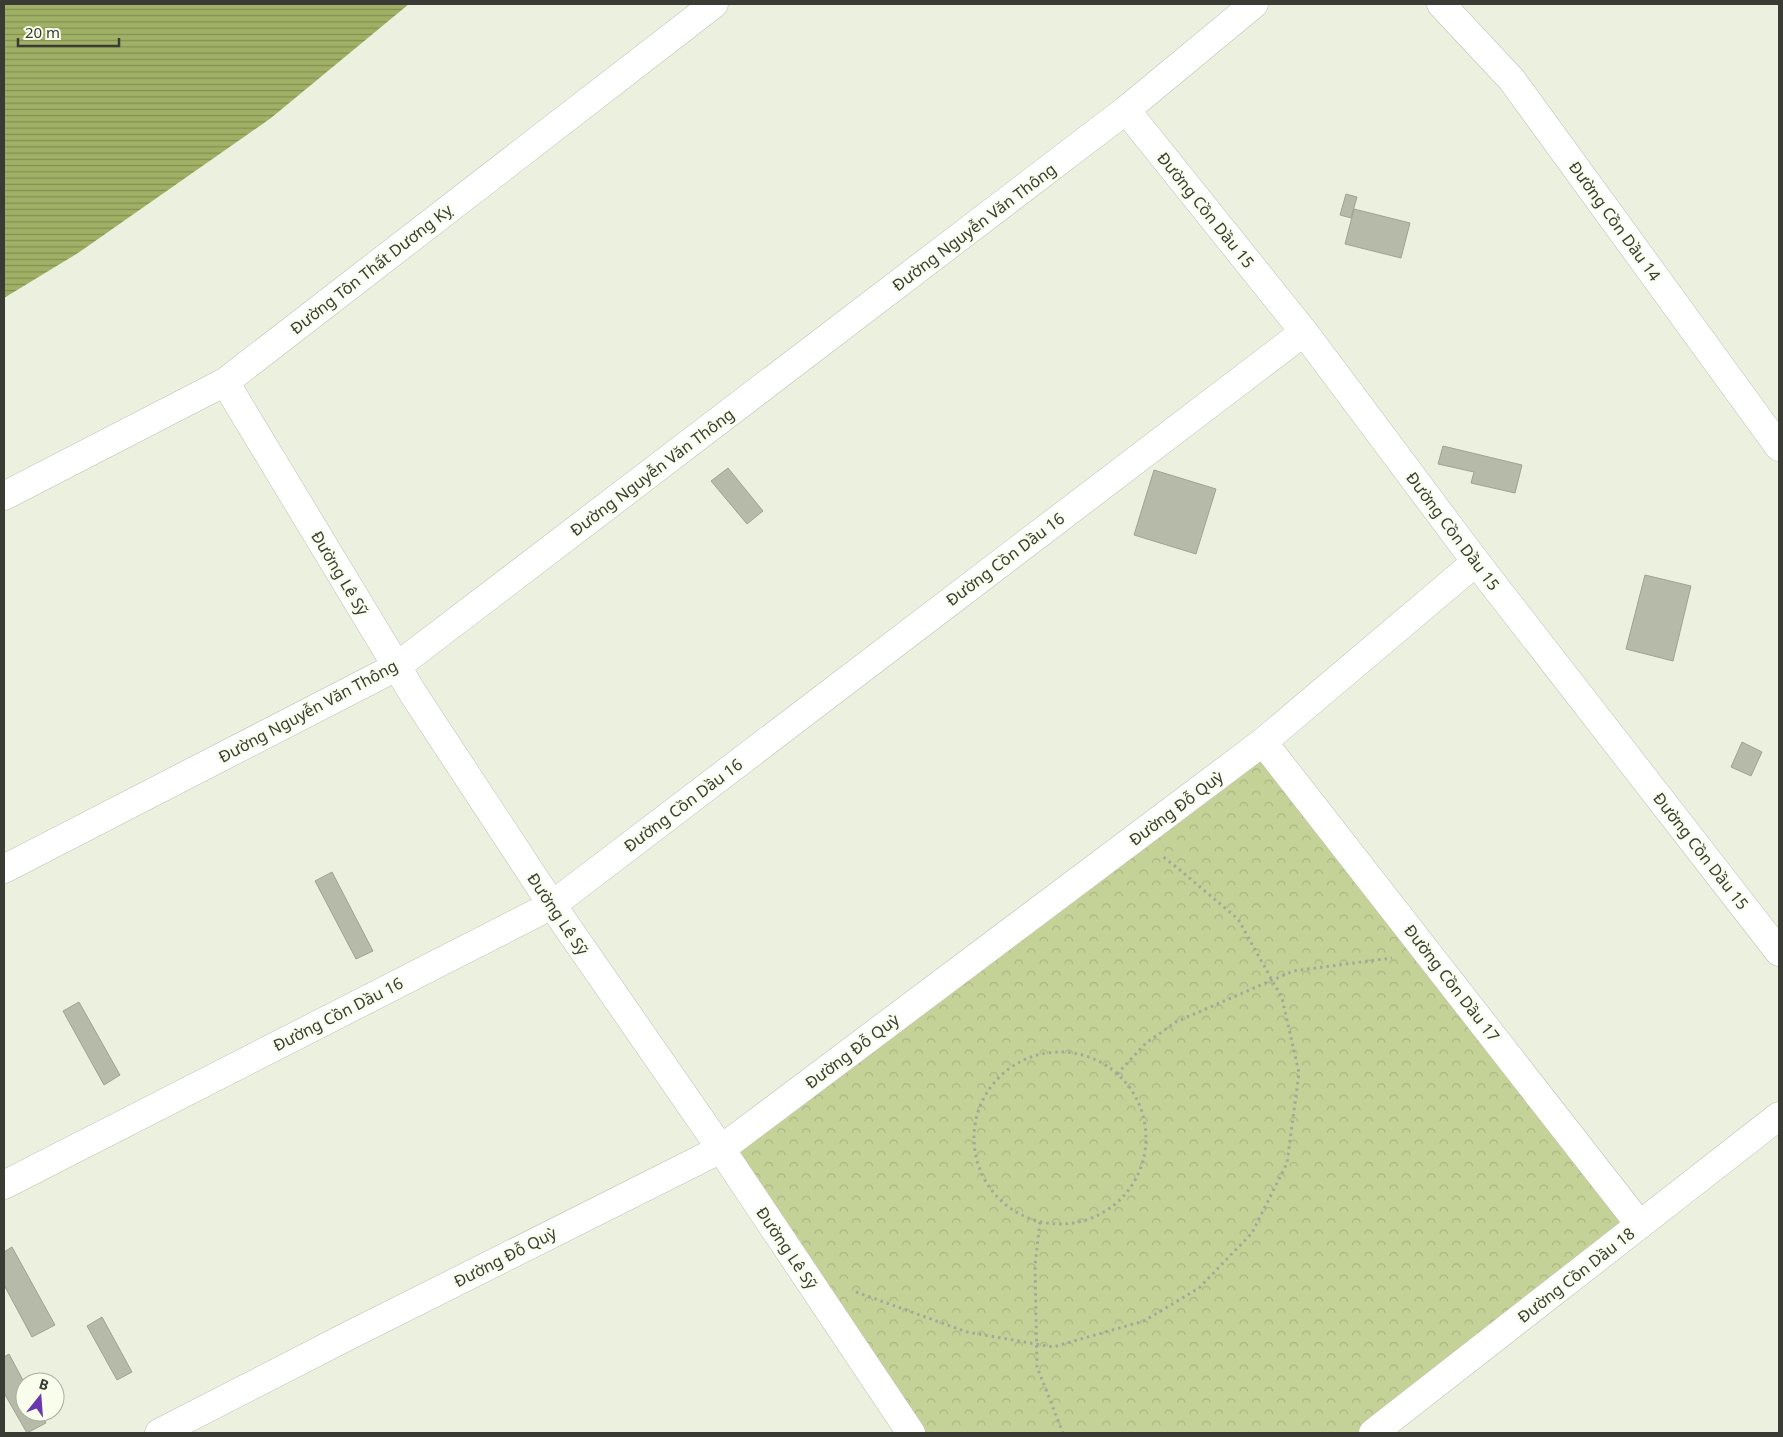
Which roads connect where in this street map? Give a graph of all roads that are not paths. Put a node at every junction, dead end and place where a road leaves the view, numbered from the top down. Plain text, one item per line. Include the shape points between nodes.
1 (714, 4) edge
2 (1254, 4) edge
3 (1441, 4) edge
4 (1126, 110) junction
5 (1304, 332) junction
6 (225, 382) junction
7 (1779, 447) edge
8 (4, 496) edge
9 (1476, 562) junction
10 (396, 667) junction
11 (1264, 742) junction
12 (4, 869) edge
13 (552, 905) junction
14 (1779, 952) edge
15 (1779, 1116) edge
16 (721, 1150) junction
17 (4, 1185) edge
18 (1640, 1225) junction
19 (159, 1433) edge
20 (911, 1433) edge
21 (1374, 1433) edge

1 - 6 street, Đường Tôn Thất Dương Kỵ
2 - 4 street, Đường Nguyễn Văn Thông
3 - 7 street, Đường Cồn Dầu 14 via 1512,80
4 - 5 street, Đường Cồn Dầu 15
4 - 10 street, Đường Nguyễn Văn Thông
5 - 9 street, Đường Cồn Dầu 15
5 - 13 street, Đường Cồn Dầu 16
6 - 8 street, Đường Tôn Thất Dương Kỵ
6 - 10 street, Đường Lê Sỹ
9 - 11 street, Đường Đỗ Quỳ
9 - 14 street, Đường Cồn Dầu 15
10 - 12 street, Đường Nguyễn Văn Thông
10 - 13 street, Đường Lê Sỹ
11 - 16 street, Đường Đỗ Quỳ
11 - 18 street, Đường Cồn Dầu 17
13 - 16 street, Đường Lê Sỹ
13 - 17 street, Đường Cồn Dầu 16
15 - 18 street, Đường Cồn Dầu 18
16 - 19 street, Đường Đỗ Quỳ
16 - 20 street, Đường Lê Sỹ
18 - 21 street, Đường Cồn Dầu 18

